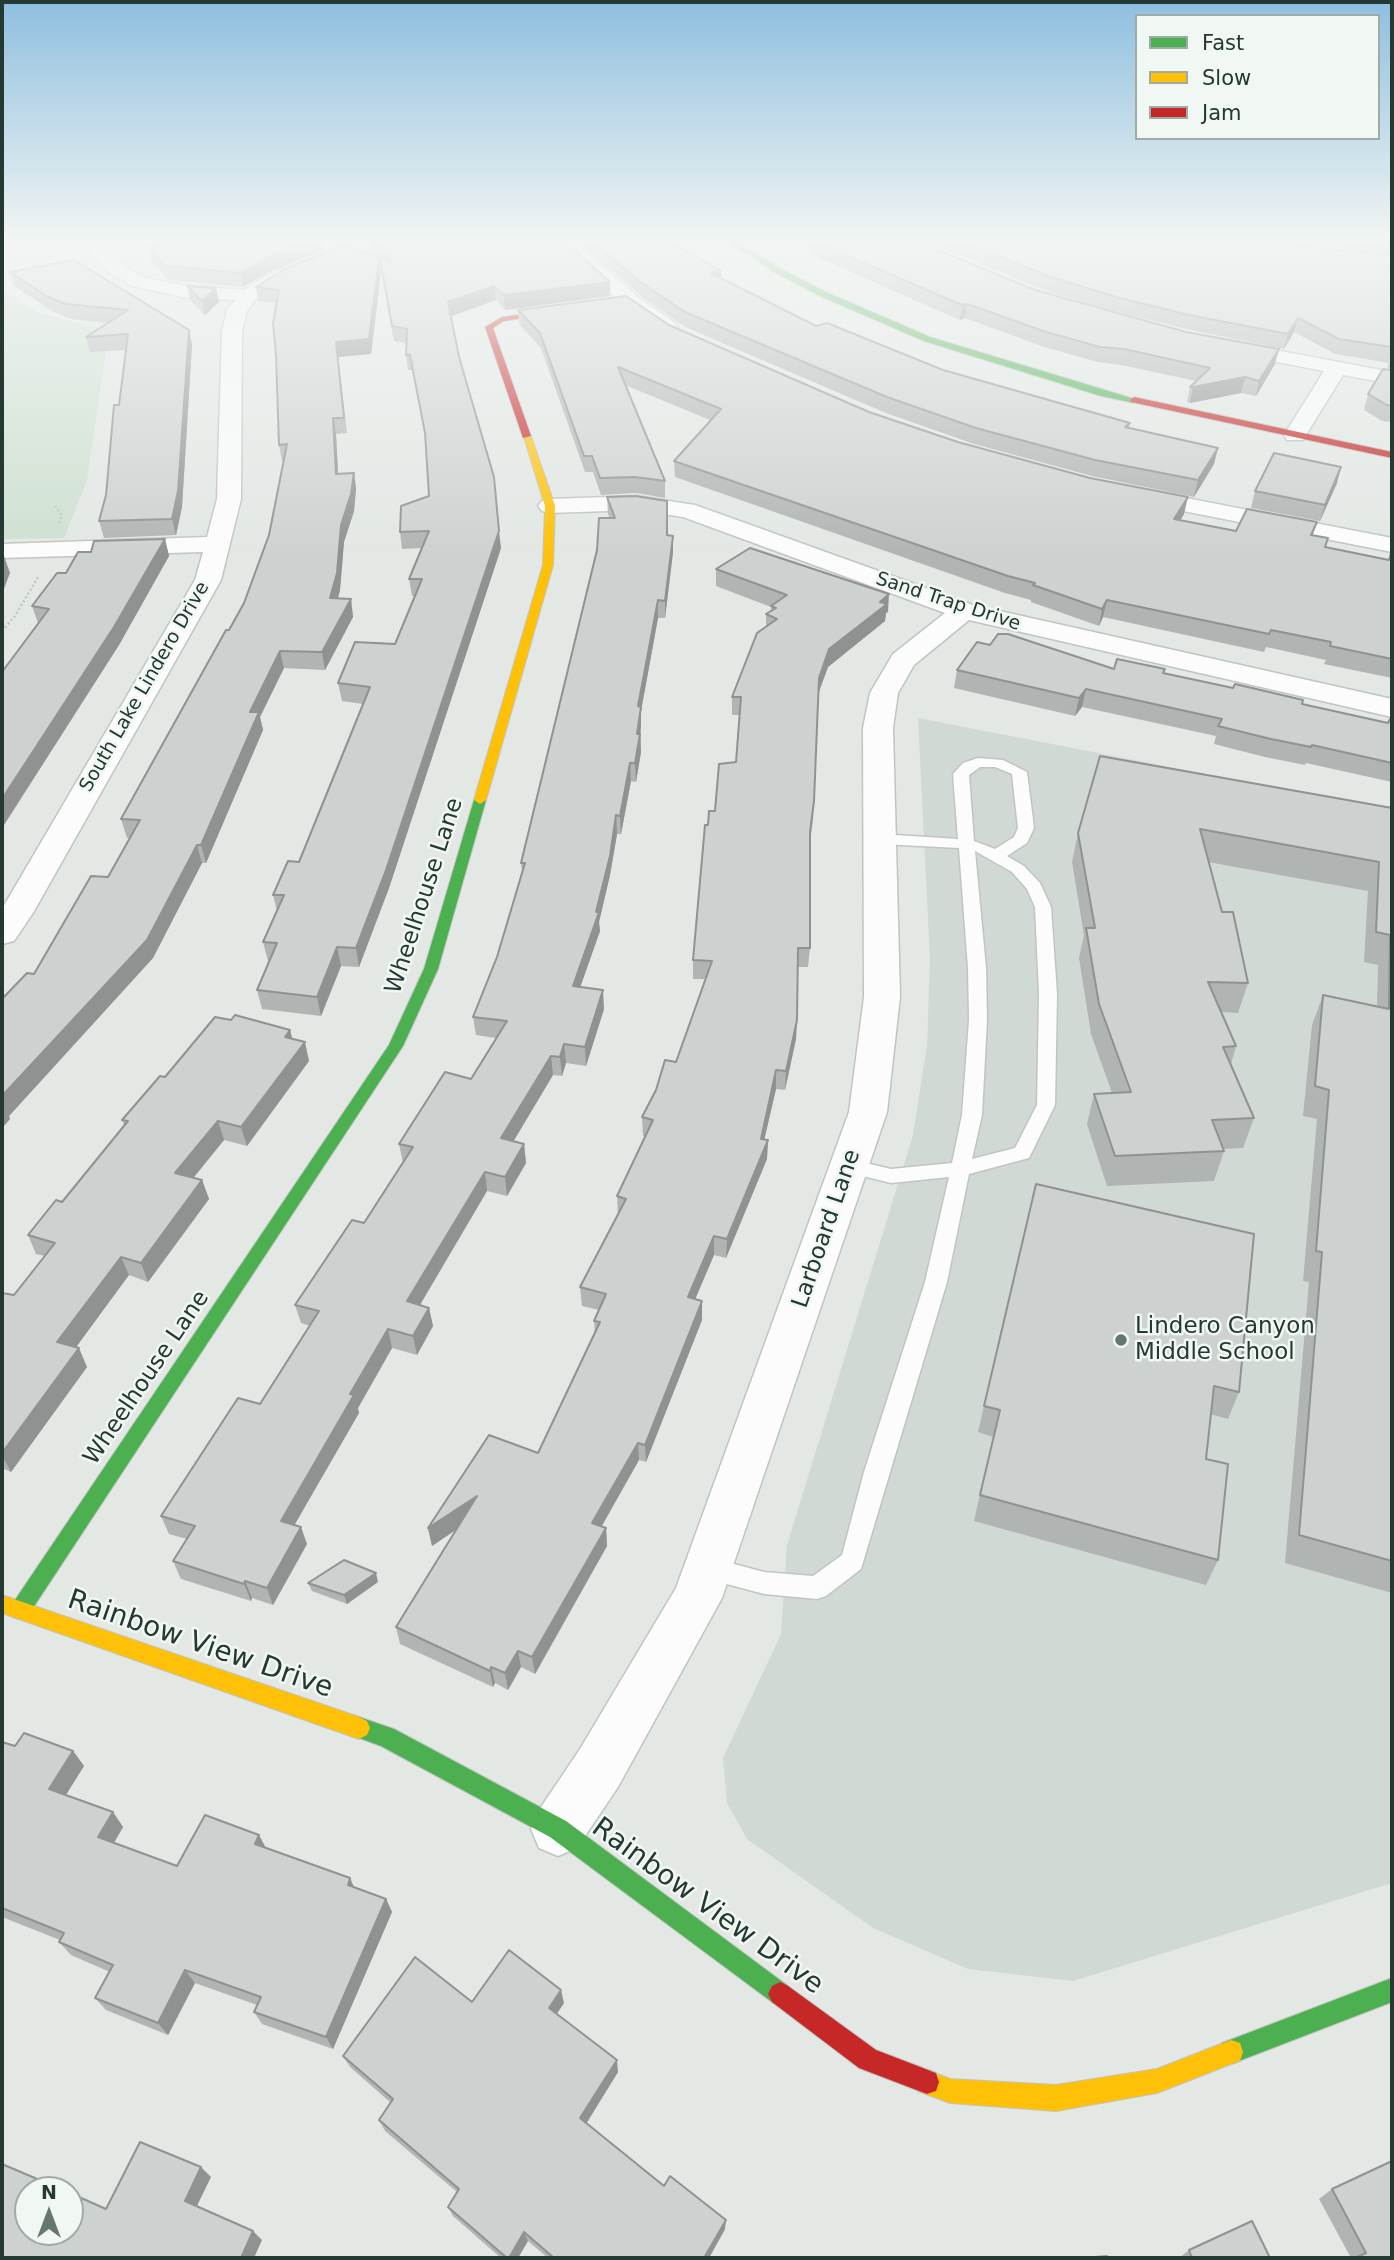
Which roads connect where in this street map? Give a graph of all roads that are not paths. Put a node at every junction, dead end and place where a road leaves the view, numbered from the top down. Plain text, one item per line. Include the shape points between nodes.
1 (232, 345) edge
2 (495, 345) edge
3 (949, 345) edge
4 (1217, 345) edge
5 (1336, 369) junction
6 (1392, 378) edge
7 (1296, 435) junction
8 (1392, 455) edge
9 (1114, 491) edge
10 (550, 506) junction
11 (216, 544) junction
12 (1392, 545) edge
13 (2, 551) edge
14 (964, 611) junction
15 (1392, 708) edge
16 (880, 839) junction
17 (969, 845) junction
18 (995, 856) junction
19 (2, 933) edge
20 (849, 1166) junction
21 (960, 1169) junction
22 (708, 1568) junction
23 (2, 1604) edge
24 (20, 1610) junction
25 (558, 1829) junction
26 (1392, 1990) edge

1 - 11 street, South Lake Lindero Drive via 229,499
2 - 10 street, Wheelhouse Lane
3 - 7 street via 1104,394
4 - 5 street
5 - 6 street
5 - 7 street
7 - 8 street
9 - 12 street
10 - 14 street, Sand Trap Drive via 636,503 687,510
10 - 24 street, Wheelhouse Lane via 548,565 431,969 396,1046
11 - 13 street
11 - 19 street, South Lake Lindero Drive via 208,580
14 - 15 street, Sand Trap Drive
14 - 16 street, Larboard Lane via 903,660 884,692 878,728
16 - 17 lane
16 - 20 street, Larboard Lane via 882,997 868,1112
17 - 18 lane
17 - 18 lane via 961,774 978,761 998,763 1019,772 1026,828 1021,840
17 - 21 lane via 978,1020 972,1115
18 - 21 lane via 1018,869 1043,907 1048,993 1046,1105 1022,1153
20 - 21 lane via 891,1176
20 - 22 street, Larboard Lane
21 - 22 lane via 936,1282 852,1560 817,1588 764,1583
22 - 25 street, Larboard Lane via 691,1609 599,1768
23 - 24 street, Rainbow View Drive
24 - 25 street, Rainbow View Drive via 386,1737
25 - 26 street, Rainbow View Drive via 869,2059 950,2091 1056,2098 1157,2081

